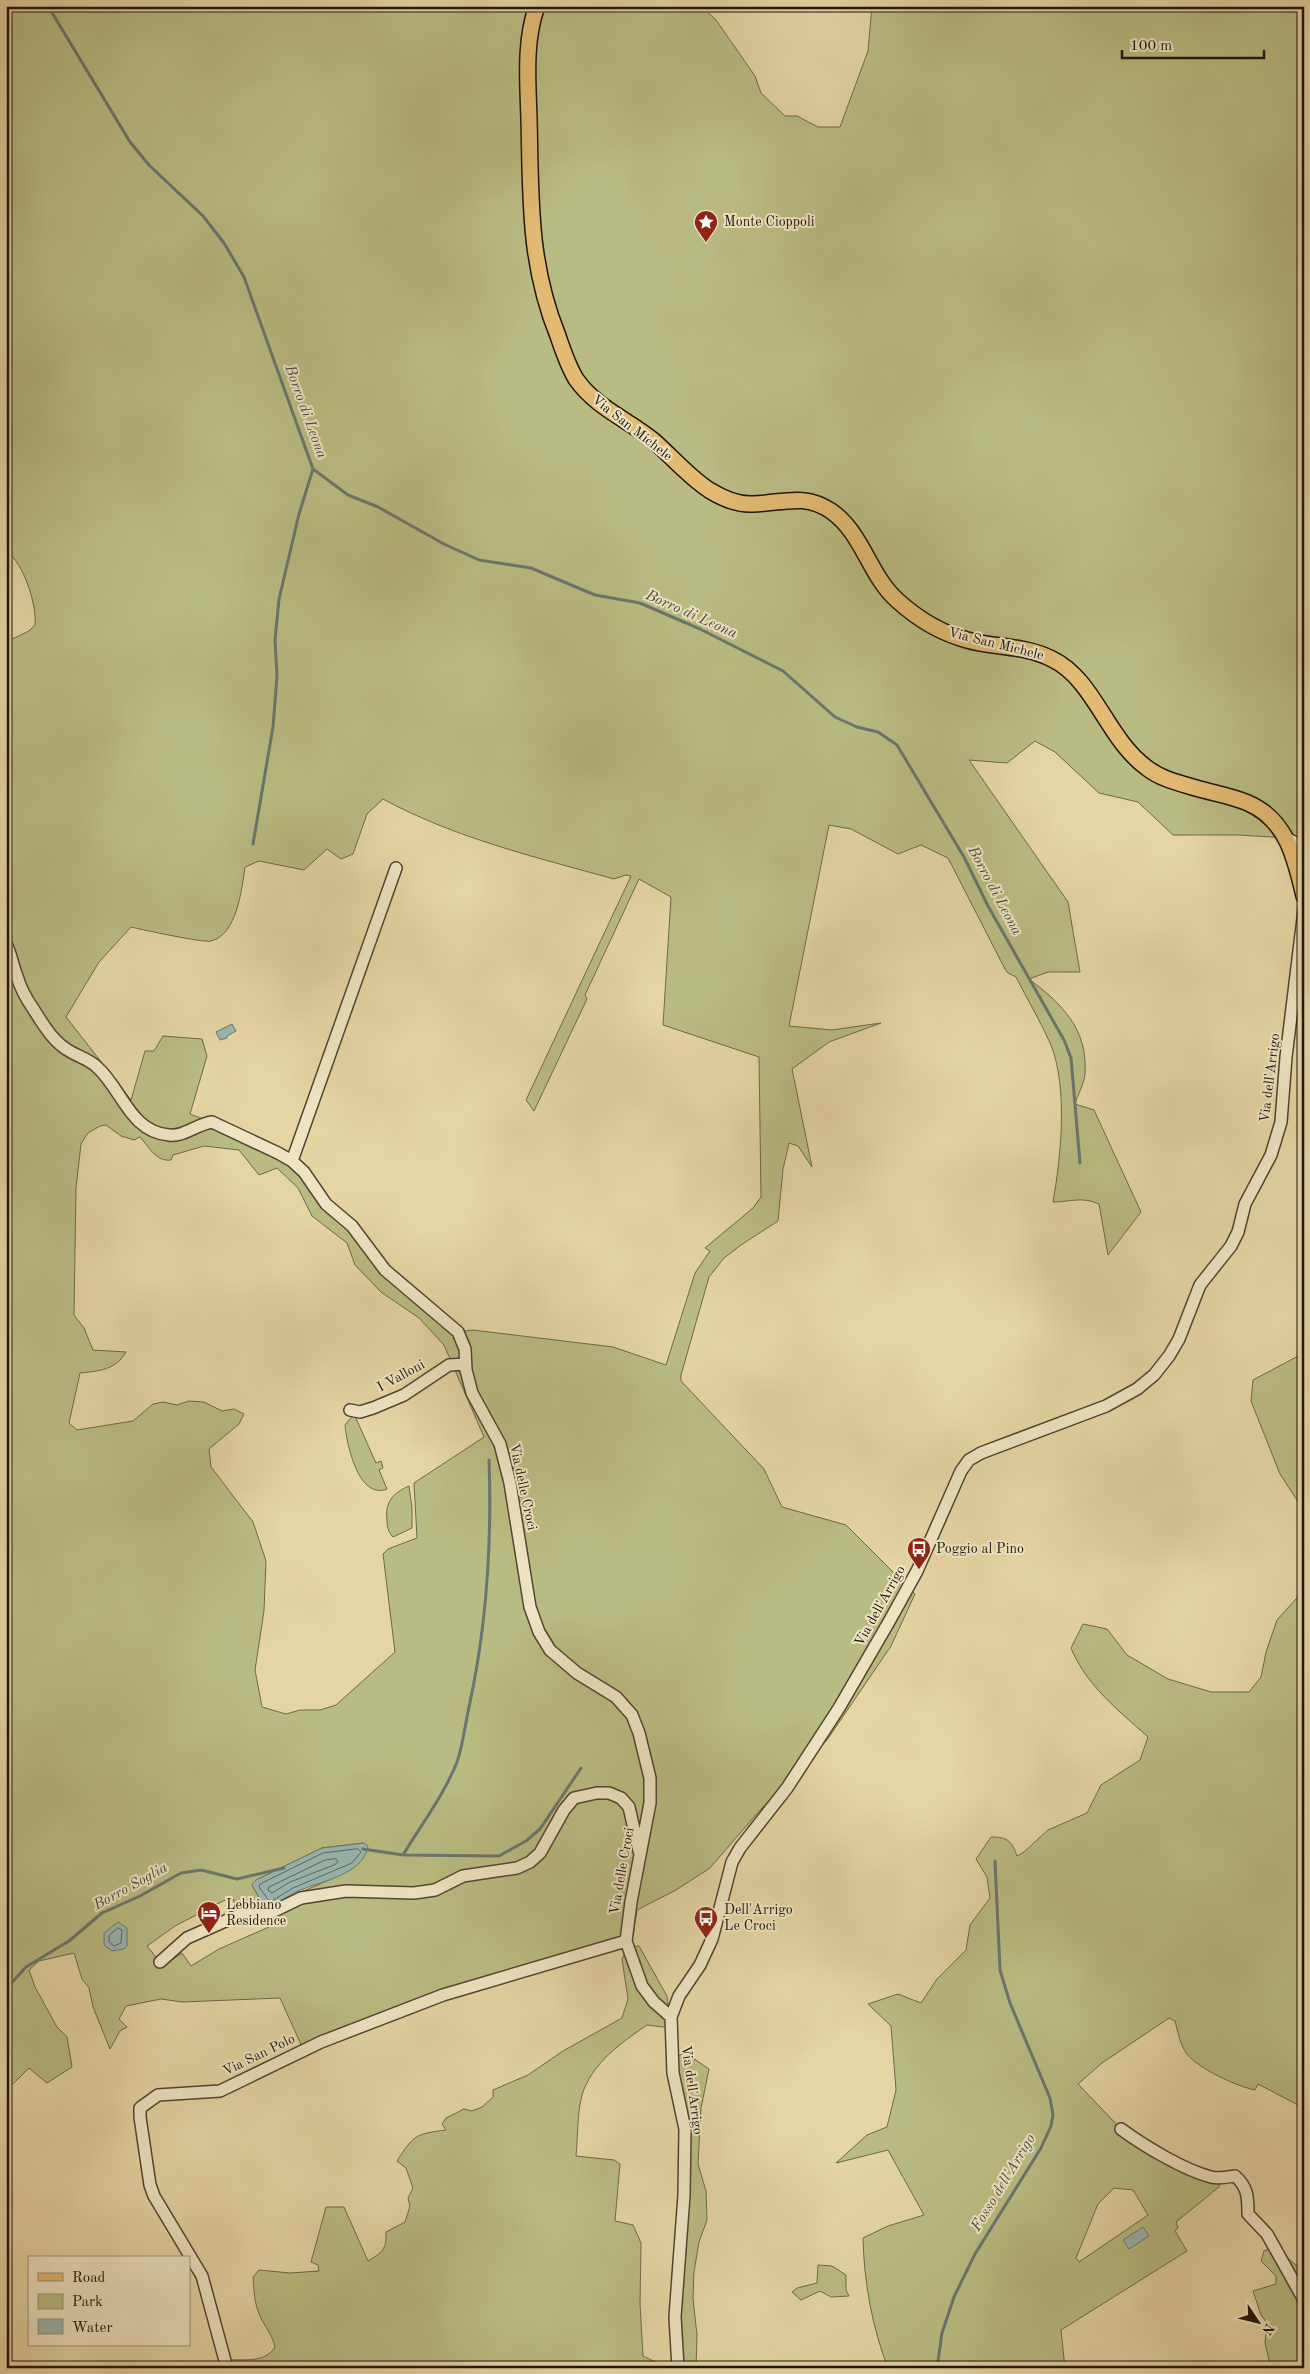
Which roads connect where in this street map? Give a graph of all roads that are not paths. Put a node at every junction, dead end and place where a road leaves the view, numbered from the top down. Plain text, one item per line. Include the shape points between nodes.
1 (537, 6) edge
2 (1287, 838) junction
3 (1304, 848) edge
4 (396, 868) dead end
5 (1304, 896) edge
6 (1304, 910) edge
7 (6, 944) edge
8 (292, 1161) junction
9 (465, 1364) junction
10 (350, 1410) dead end
11 (640, 1855) junction
12 (626, 1941) junction
13 (160, 1962) dead end
14 (671, 2017) junction
15 (1121, 2129) dead end
16 (1304, 2300) edge
17 (227, 2368) edge
18 (678, 2368) edge

1 - 2 main road, Via San Michele via 529,62 533,248 546,308 568,363 589,394 651,439 708,489 725,498 754,504 788,499 828,509 844,521 856,537 877,578 895,600 921,620 968,640 1023,648 1052,659 1091,694 1122,746 1150,771 1248,803 1278,826
2 - 3 street
2 - 5 main road, Via San Michele
4 - 8 street
6 - 14 street, Via dell'Arrigo via 1281,1122 1271,1154 1245,1204 1238,1232 1200,1285 1179,1339 1154,1375 1137,1389 1106,1406 969,1460 961,1471 912,1581 839,1708 787,1788 732,1862 712,1939 700,1965 679,1996
7 - 8 street, Via delle Croci via 17,978 49,1032 65,1048 99,1068 141,1123 170,1136 212,1122
8 - 9 street, Via delle Croci via 304,1172 326,1204 352,1226 385,1270 458,1332 465,1349
9 - 10 street, I Valloni via 449,1365 404,1395 374,1408 360,1412
9 - 11 street, Via delle Croci via 472,1392 500,1444 510,1483 530,1607 539,1632 550,1650 577,1673 616,1697 632,1715 639,1734 650,1778 650,1803
11 - 12 street, Via delle Croci
11 - 13 street via 629,1807 621,1798 609,1793 574,1798 540,1853 517,1868 462,1876 434,1890 414,1893 346,1891 301,1898 272,1912 240,1915 187,1938
12 - 14 street, Via delle Croci via 642,1986
12 - 17 street, Via San Polo via 443,1995 321,2042 220,2091 158,2095 140,2108 150,2185 202,2276
14 - 18 street, Via dell'Arrigo via 673,2072 685,2129 684,2196 675,2317
15 - 16 street via 1188,2168 1213,2178 1235,2176 1243,2183 1248,2214 1271,2240

